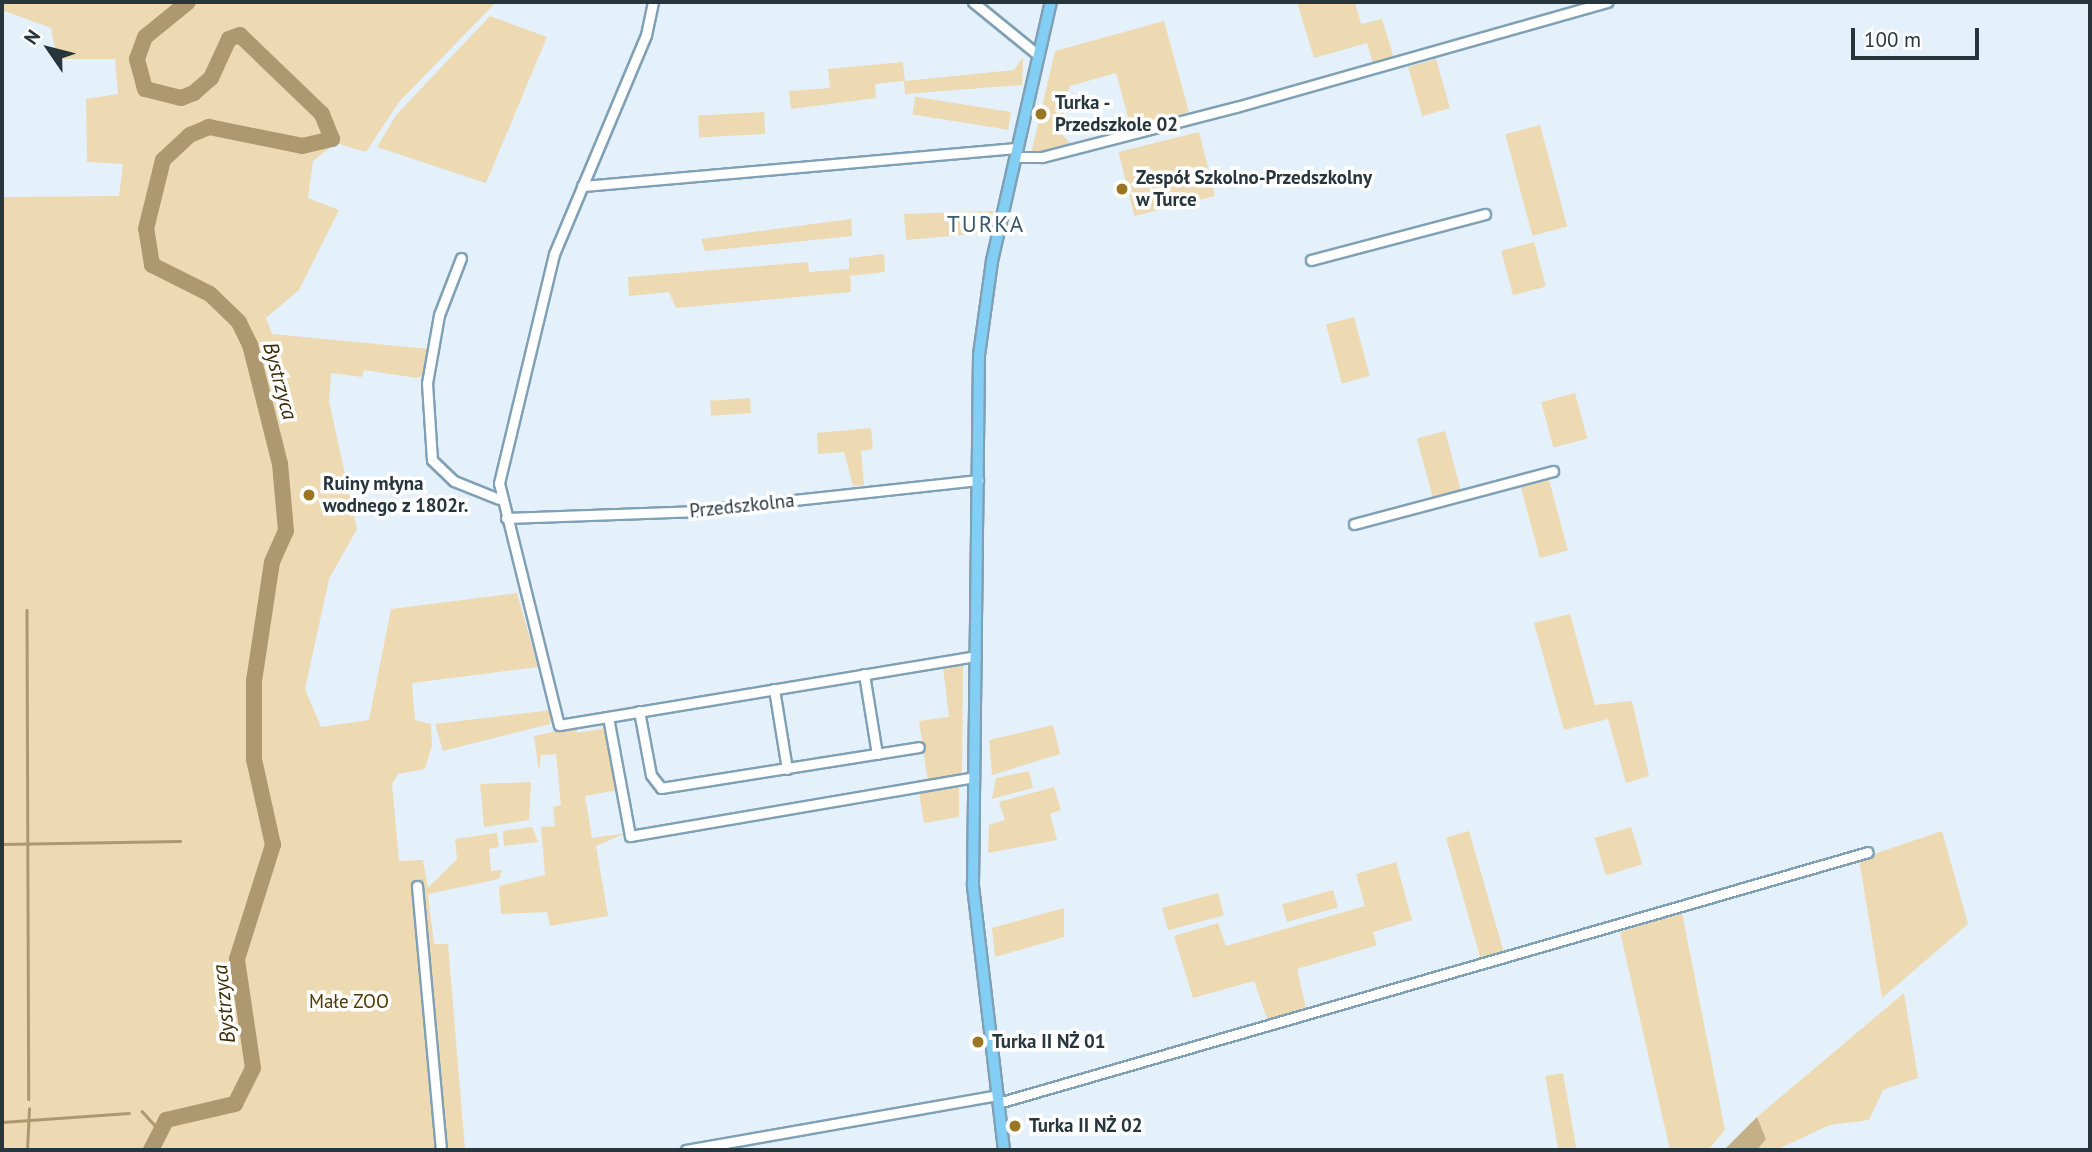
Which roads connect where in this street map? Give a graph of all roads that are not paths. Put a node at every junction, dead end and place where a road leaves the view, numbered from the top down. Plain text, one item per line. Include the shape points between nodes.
1 (653, 2) edge
2 (973, 2) edge
3 (1051, 2) edge
4 (1607, 2) edge
5 (1038, 54) junction
6 (1016, 152) junction
7 (582, 186) junction
8 (1485, 214) dead end
9 (461, 258) dead end
10 (1311, 260) dead end
11 (1553, 471) dead end
12 (978, 480) junction
13 (499, 499) junction
14 (506, 518) junction
15 (1354, 524) dead end
16 (975, 656) junction
17 (864, 674) junction
18 (774, 689) junction
19 (639, 711) junction
20 (608, 717) junction
21 (919, 747) dead end
22 (877, 754) junction
23 (787, 769) junction
24 (974, 777) junction
25 (1868, 852) dead end
26 (417, 886) dead end
27 (998, 1099) junction
28 (441, 1150) edge
29 (686, 1150) edge
30 (1004, 1150) edge

1 - 7 street via 646,35
2 - 5 street
3 - 5 main road
4 - 6 street via 1042,157
5 - 6 main road
6 - 7 street
6 - 12 main road via 984,312
7 - 13 street via 552,261
8 - 10 street
9 - 13 street via 439,315 427,383 432,460 454,481
11 - 15 street
12 - 14 street, Przedszkolna via 693,512
12 - 16 main road
13 - 14 street
14 - 20 street via 559,725
16 - 17 street
16 - 24 main road
17 - 18 street
17 - 22 street
18 - 19 street
18 - 23 street
19 - 20 street
19 - 23 street via 648,764 661,788
20 - 24 street via 630,836
21 - 22 street
22 - 23 street
24 - 27 main road via 976,927
25 - 27 street
26 - 28 street
27 - 29 street
27 - 30 main road

